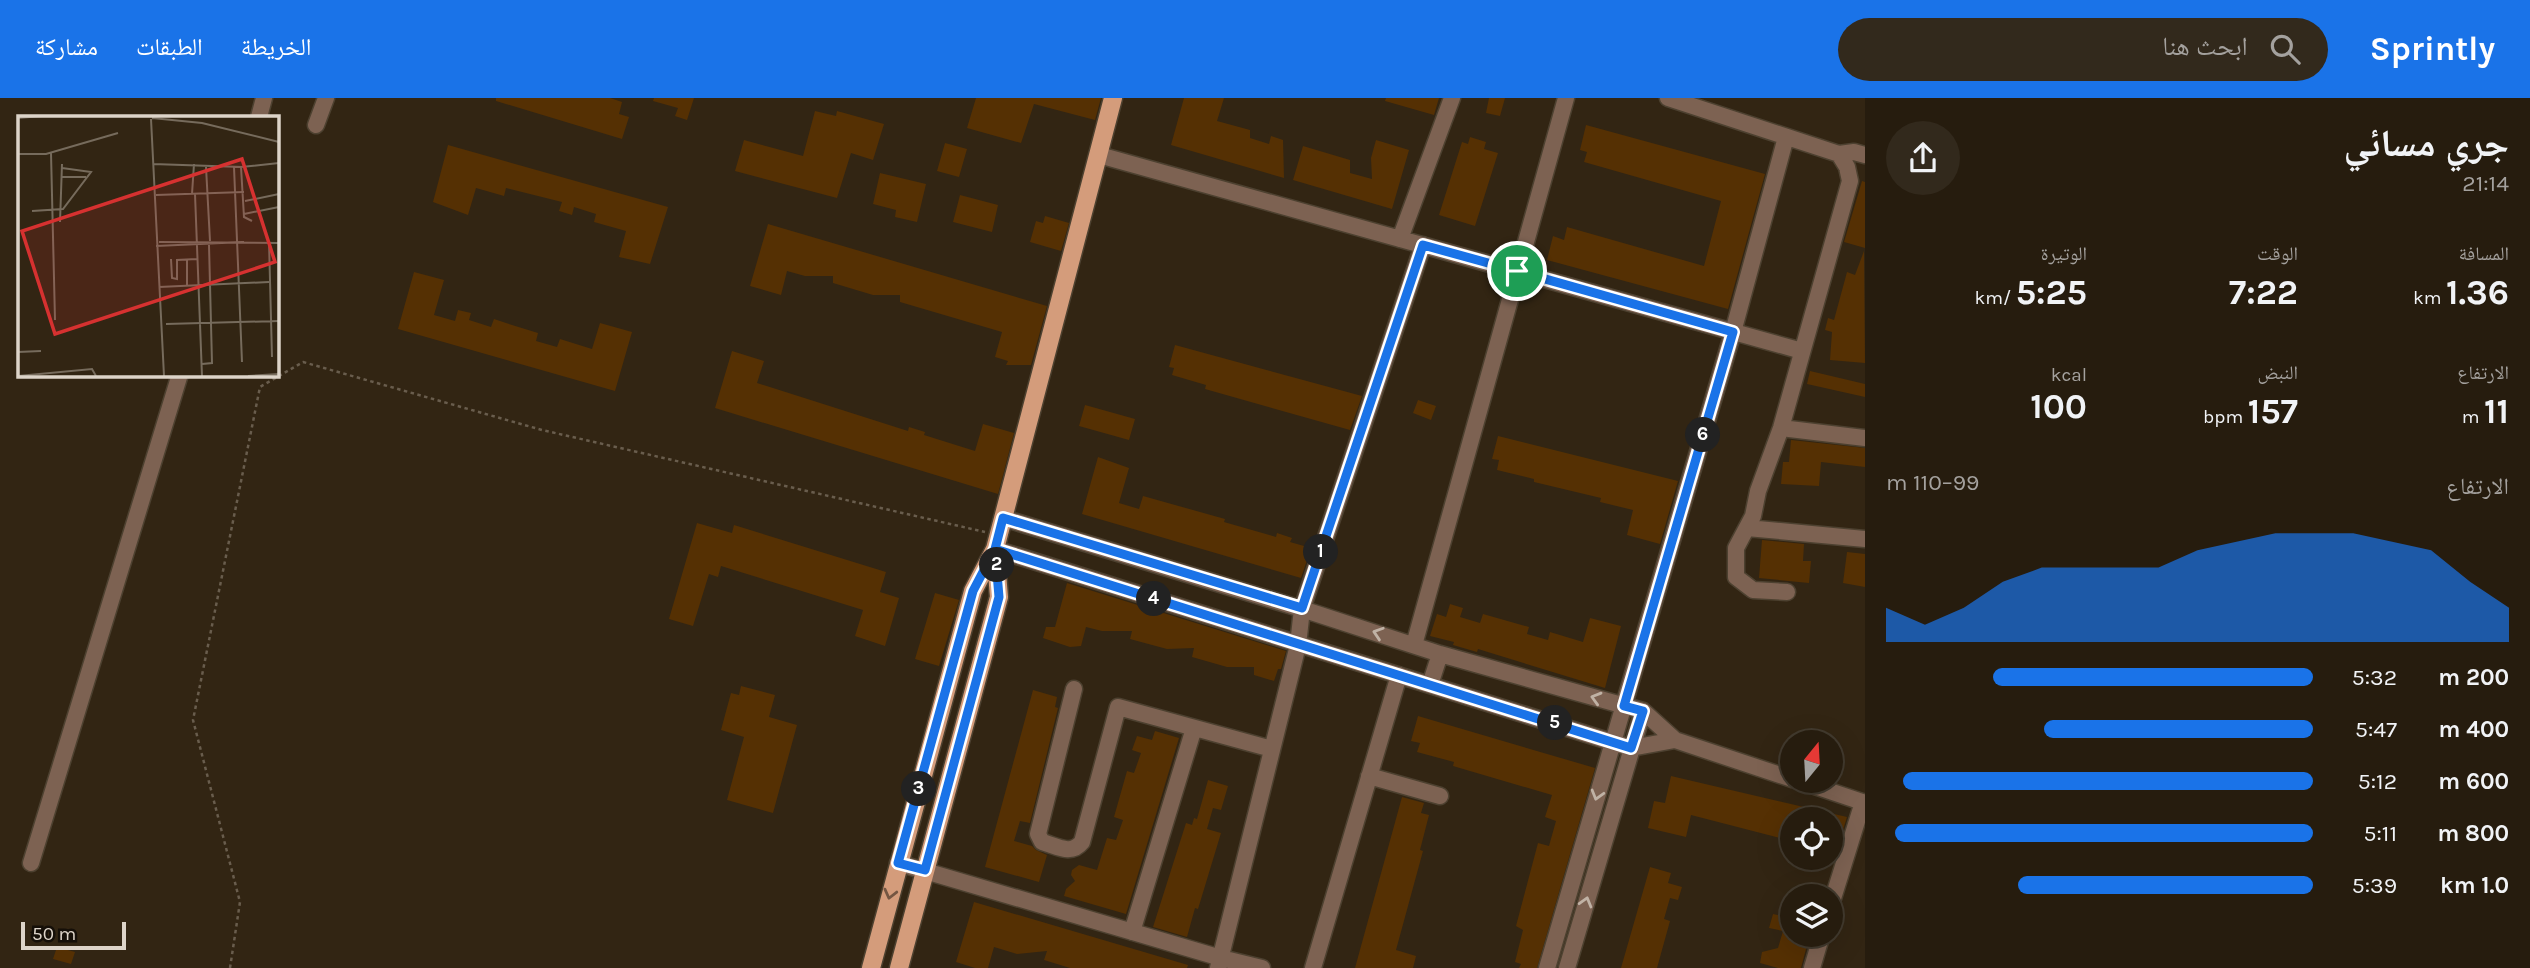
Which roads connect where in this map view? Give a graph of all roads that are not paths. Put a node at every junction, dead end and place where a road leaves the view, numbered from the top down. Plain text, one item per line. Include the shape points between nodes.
1 (264, 98) edge
2 (326, 98) edge
3 (1113, 98) edge
4 (1452, 98) edge
5 (1566, 98) edge
6 (1668, 98) edge
7 (259, 116) edge
8 (316, 125) dead end
9 (1786, 137) junction
10 (1839, 154) junction
11 (1099, 155) junction
12 (1865, 155) edge
13 (1400, 239) junction
14 (1423, 245) junction
15 (1517, 271) junction
16 (1733, 332) junction
17 (1802, 351) junction
18 (179, 376) edge
19 (1781, 428) junction
20 (1865, 438) edge
21 (1747, 528) junction
22 (999, 534) junction
23 (1865, 540) edge
24 (1787, 592) dead end
25 (1302, 608) junction
26 (1298, 645) junction
27 (1414, 645) junction
28 (1440, 654) junction
29 (1399, 675) junction
30 (1430, 685) junction
31 (1074, 689) dead end
32 (1624, 706) junction
33 (1643, 711) junction
34 (1194, 727) junction
35 (1675, 740) junction
36 (1613, 741) junction
37 (1631, 748) junction
38 (1272, 749) junction
39 (1780, 775) edge
40 (1370, 776) junction
41 (1835, 793) edge
42 (1440, 796) dead end
43 (1864, 803) edge
44 (31, 863) dead end
45 (898, 863) junction
46 (925, 870) junction
47 (1838, 884) edge
48 (1132, 932) junction
49 (1818, 947) edge
50 (1220, 963) edge
51 (871, 968) edge
52 (898, 968) edge
53 (1262, 968) edge
54 (1313, 968) edge
55 (1547, 968) edge
56 (1567, 968) edge
57 (1812, 968) edge

1 - 7 street
2 - 8 street
3 - 11 main road
4 - 13 street
5 - 15 street
6 - 9 street
9 - 10 street
9 - 16 street
10 - 12 street
10 - 17 street via 1850,181
11 - 13 street
11 - 22 main road
13 - 14 street
14 - 15 street
14 - 25 street
15 - 16 street
15 - 27 street
16 - 17 street
16 - 32 street
17 - 19 street
18 - 44 street
19 - 20 street
19 - 21 street
21 - 23 street
21 - 24 street via 1736,548 1737,577 1754,590
22 - 25 street
22 - 26 street
22 - 45 main road via 973,591
22 - 46 main road via 999,597
25 - 26 street
27 -> 25 street
26 - 29 street
26 - 38 street
27 - 28 street
28 - 30 street
32 -> 28 street
29 - 30 street
29 - 40 street
30 - 36 street
31 - 34 street via 1038,834 1042,842 1070,851 1082,842 1118,707
32 - 33 street
32 - 36 street
33 - 35 street
33 - 37 street
34 - 38 street
34 - 48 street
35 - 37 street
35 - 39 street
36 - 37 street
36 -> 55 street
56 -> 37 street
38 - 50 street
40 - 42 street
40 - 54 street
41 - 43 street
43 - 47 street
45 - 46 street
45 -> 51 main road
46 - 48 street
46 - 52 main road
48 - 50 street
49 - 57 street
50 - 53 street

